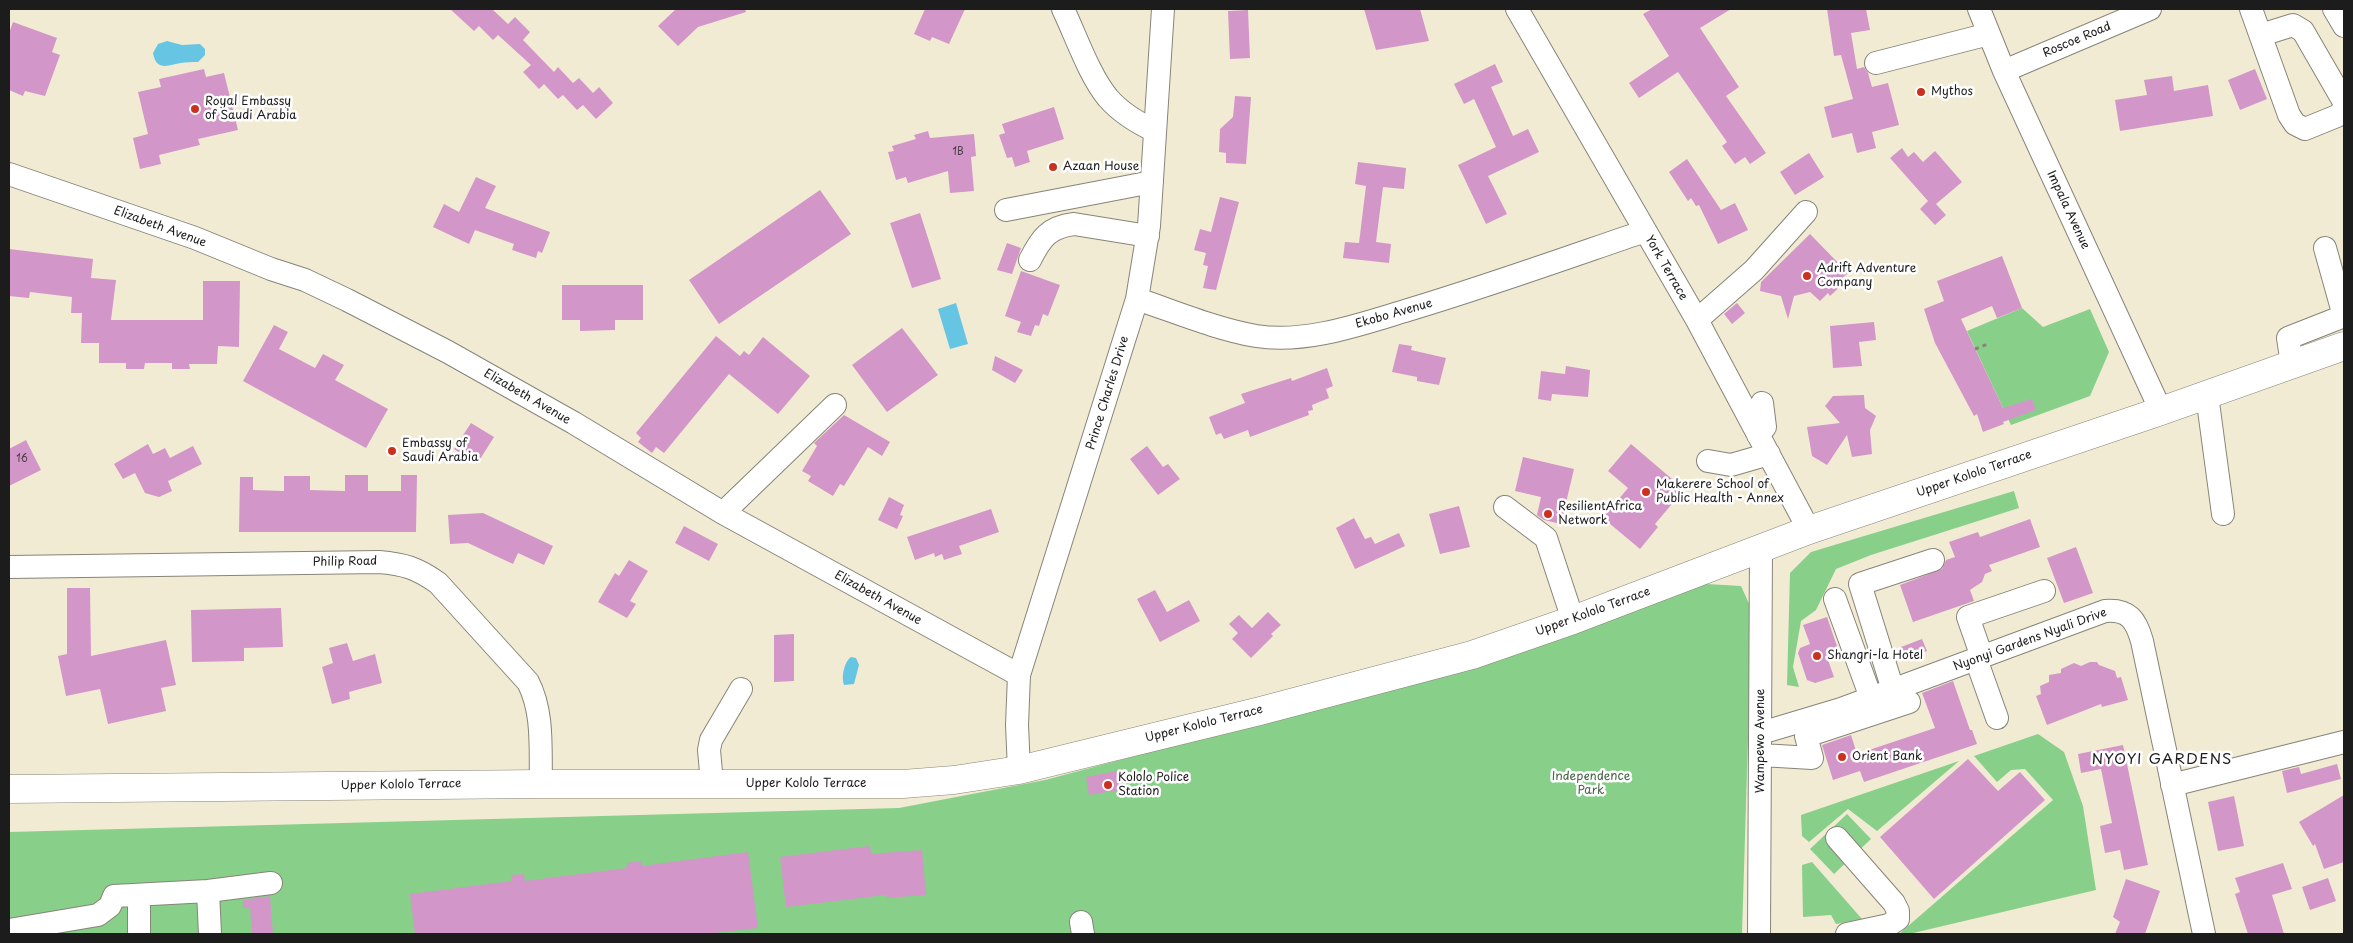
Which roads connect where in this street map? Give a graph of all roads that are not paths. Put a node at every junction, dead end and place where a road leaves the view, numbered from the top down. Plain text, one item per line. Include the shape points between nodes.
1 (1063, 9) edge
2 (1163, 9) edge
3 (1517, 9) edge
4 (1979, 9) edge
5 (2150, 9) edge
6 (2251, 9) edge
7 (2334, 9) edge
8 (2344, 26) edge
9 (1989, 34) junction
10 (2261, 35) junction
11 (1876, 63) dead end
12 (2004, 71) junction
13 (1158, 92) junction
14 (1109, 99) junction
15 (2344, 102) edge
16 (2344, 110) edge
17 (1155, 131) junction
18 (9, 174) edge
19 (1152, 182) junction
20 (1006, 210) dead end
21 (1806, 212) dead end
22 (1645, 231) junction
23 (1148, 236) junction
24 (2325, 248) dead end
25 (1030, 260) dead end
26 (1137, 299) junction
27 (2344, 316) edge
28 (1696, 320) junction
29 (2343, 349) edge
30 (2292, 364) junction
31 (2207, 395) junction
32 (1762, 403) dead end
33 (835, 405) dead end
34 (2161, 411) junction
35 (1764, 444) junction
36 (1708, 461) dead end
37 (1505, 507) dead end
38 (723, 513) junction
39 (2223, 514) dead end
40 (1810, 530) junction
41 (1761, 548) junction
42 (1933, 560) dead end
43 (9, 567) edge
44 (2044, 591) dead end
45 (1835, 599) dead end
46 (1573, 620) junction
47 (1979, 658) junction
48 (1020, 675) junction
49 (741, 689) dead end
50 (1901, 696) junction
51 (1871, 698) junction
52 (1844, 716) junction
53 (1997, 718) dead end
54 (2344, 742) edge
55 (1761, 744) junction
56 (1019, 770) junction
57 (712, 783) junction
58 (541, 784) junction
59 (2172, 785) junction
60 (9, 789) edge
61 (1837, 838) dead end
62 (271, 883) dead end
63 (208, 891) junction
64 (139, 895) junction
65 (9, 930) edge
66 (139, 934) edge
67 (210, 934) edge
68 (1760, 934) edge
69 (1847, 934) edge
70 (2204, 934) edge

1 - 14 street
2 - 13 street, Prince Charles Drive
3 - 22 street, York Terrace
4 - 9 street, Impala Avenue
5 - 12 street, Roscoe Road
6 - 10 street
7 - 8 street
9 - 11 street
9 - 12 street, Impala Avenue
10 - 15 street via 2292,25 2303,31
10 - 16 street via 2295,124 2305,128 2337,116
12 - 34 street, Impala Avenue
13 - 14 street via 1128,104
13 - 17 street, Prince Charles Drive
14 - 17 street via 1127,115
17 - 19 street, Prince Charles Drive
18 - 38 street, Elizabeth Avenue via 305,280 524,394
19 - 20 street
19 - 23 street, Prince Charles Drive
21 - 28 street via 1754,270
22 - 26 street, Ekobo Avenue via 1444,299 1362,324 1319,333 1257,336
22 - 28 street, York Terrace
23 - 25 street via 1074,224 1063,226 1041,239
23 - 26 street, Prince Charles Drive
24 - 27 street
26 - 48 street, Prince Charles Drive
27 - 30 street via 2288,338
28 - 35 street, York Terrace
29 - 30 main road, Upper Kololo Terrace
30 - 31 main road, Upper Kololo Terrace
31 - 34 main road, Upper Kololo Terrace
31 - 39 street
32 - 35 street
33 - 38 street
34 - 40 main road, Upper Kololo Terrace
35 - 36 street via 1731,465
35 - 40 street, York Terrace
37 - 46 street via 1546,538
38 - 48 street, Elizabeth Avenue
40 - 41 main road, Upper Kololo Terrace
41 - 46 main road, Upper Kololo Terrace
41 - 55 street, Wampewo Avenue
42 - 50 street via 1860,584
43 - 58 street, Philip Road via 380,562 401,564 421,571 438,583 528,682 539,716
44 - 47 street via 1968,617
45 - 51 street
46 - 56 main road, Upper Kololo Terrace via 1426,668
47 - 50 street, Nyonyi Gardens Nyali Drive
47 - 53 street
47 - 59 street, Nyonyi Gardens Nyali Drive via 2105,611 2116,610 2132,618 2142,641
48 - 56 street, Prince Charles Drive
49 - 57 street via 711,740
50 - 51 street, Nyonyi Gardens Nyali Drive
50 - 52 street
51 - 52 street, Nyonyi Gardens Nyali Drive
52 - 55 street, Nyonyi Gardens Nyali Drive
52 - 55 street via 1806,736 1812,758
54 - 59 street
55 - 68 street, Wampewo Avenue
56 - 57 main road, Upper Kololo Terrace via 903,784
57 - 58 main road, Upper Kololo Terrace
58 - 60 main road, Upper Kololo Terrace
59 - 70 street, Nyonyi Gardens Nyali Drive
61 - 69 street via 1898,911 1898,919 1889,925
62 - 63 street
63 - 64 street
63 - 67 street
64 - 65 street via 114,896 110,906 98,915
64 - 66 street

